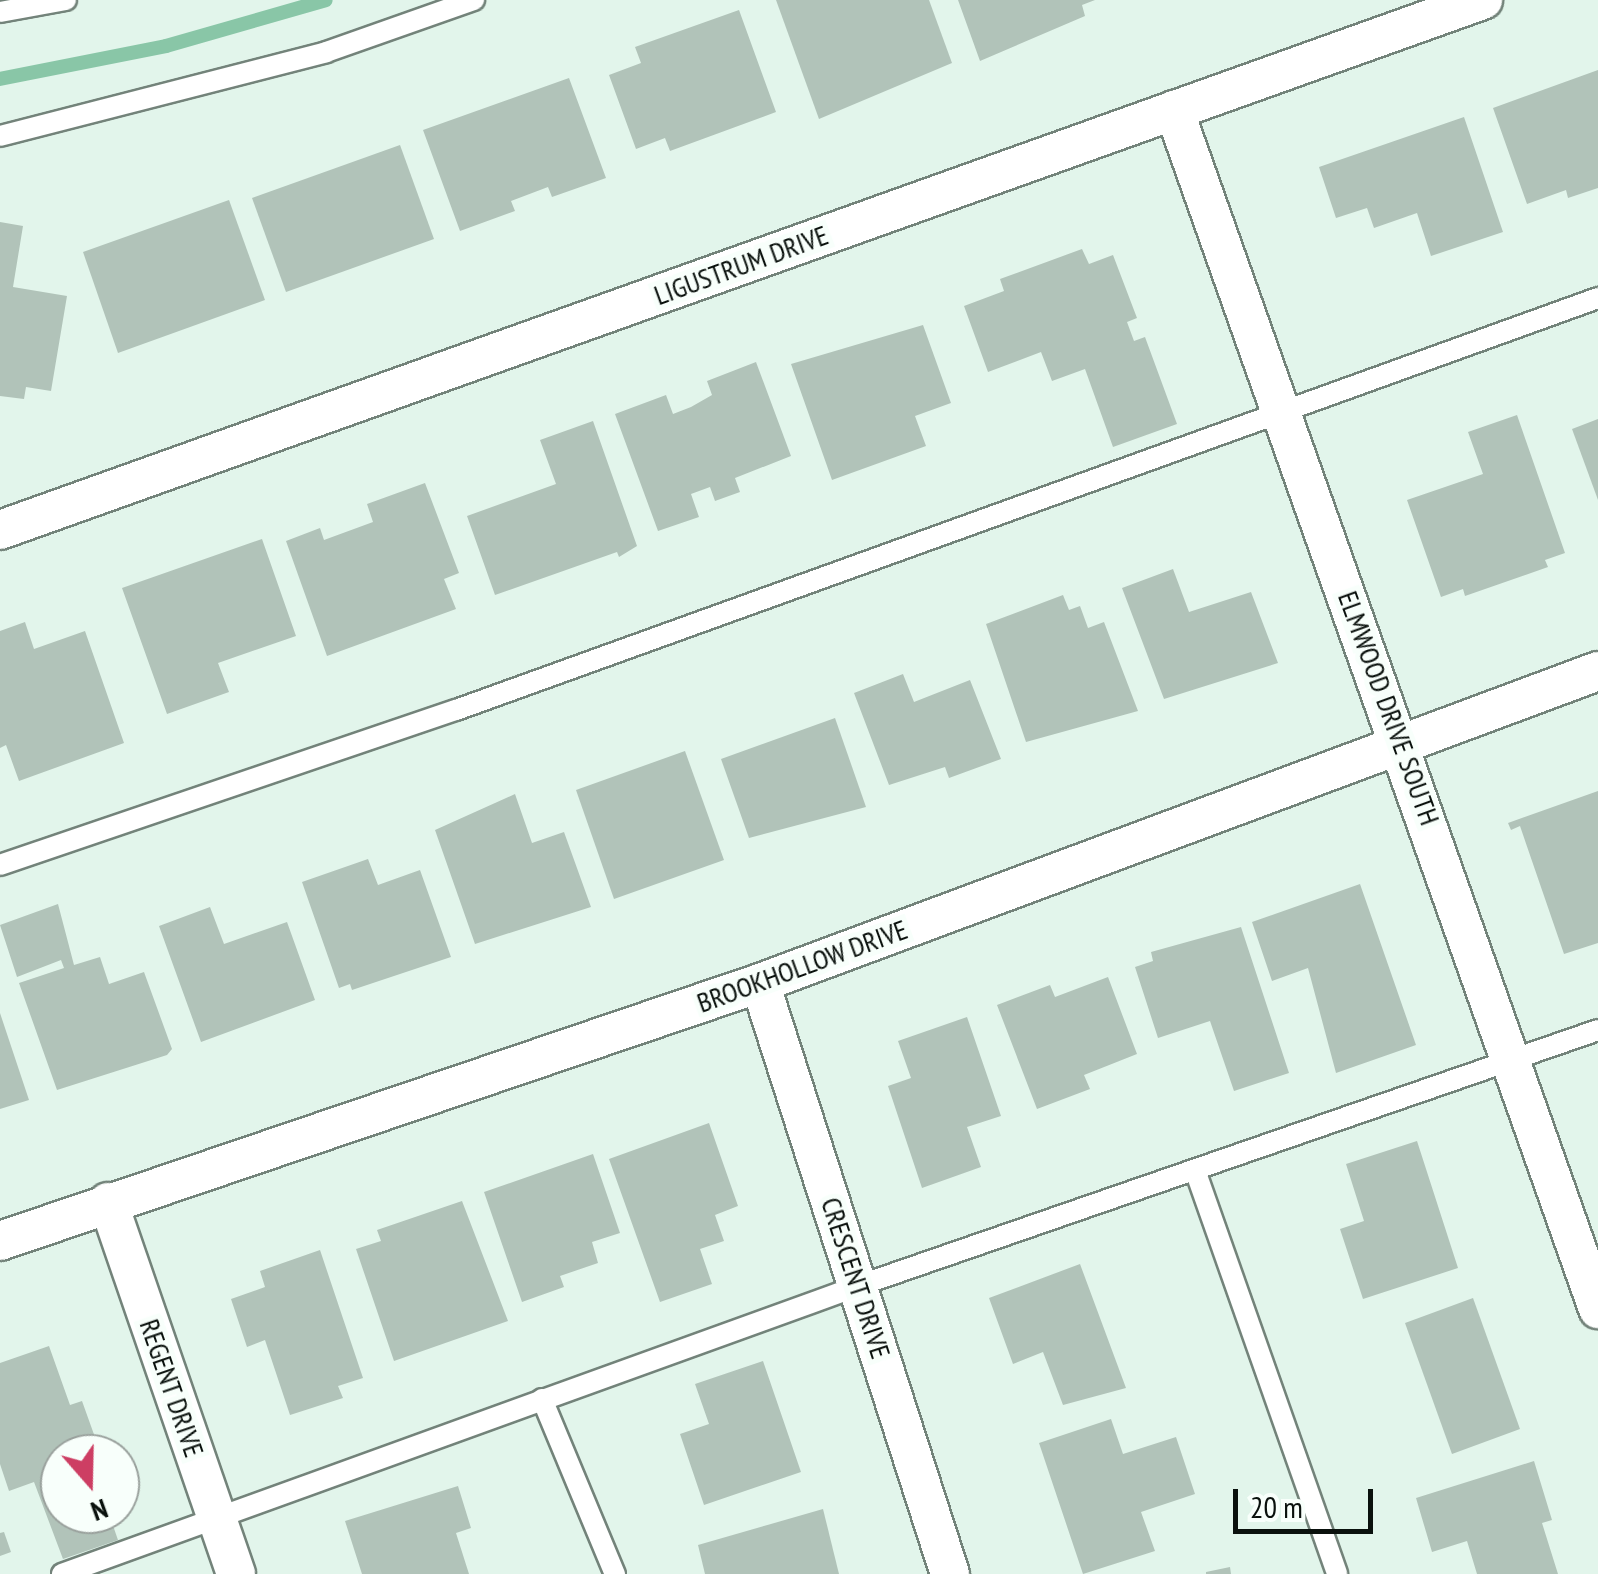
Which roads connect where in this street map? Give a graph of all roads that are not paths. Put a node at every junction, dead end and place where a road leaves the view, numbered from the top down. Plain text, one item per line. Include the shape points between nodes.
1 (66, 0) edge
2 (474, 0) edge
3 (1483, 0) edge
4 (0, 12) edge
5 (1174, 110) junction
6 (0, 136) edge
7 (1598, 298) edge
8 (1282, 410) junction
9 (0, 530) edge
10 (1598, 671) edge
11 (1401, 741) junction
12 (0, 865) edge
13 (760, 984) junction
14 (1598, 1030) edge
15 (1512, 1060) junction
16 (1195, 1170) junction
17 (108, 1202) junction
18 (0, 1241) edge
19 (858, 1286) junction
20 (1598, 1309) edge
21 (542, 1399) junction
22 (216, 1516) junction
23 (62, 1574) edge
24 (236, 1574) edge
25 (615, 1574) edge
26 (950, 1574) edge
27 (1337, 1574) edge

1 - 4 lane
2 - 6 lane via 326,52
3 - 5 street, LIGUSTRUM DRIVE
5 - 8 street, ELMWOOD DRIVE SOUTH
5 - 9 street, LIGUSTRUM DRIVE
7 - 8 lane
8 - 11 street, ELMWOOD DRIVE SOUTH
8 - 12 lane via 456,710
10 - 11 street, BROOKHOLLOW DRIVE
11 - 13 street, BROOKHOLLOW DRIVE
11 - 15 street, ELMWOOD DRIVE SOUTH
13 - 17 street, BROOKHOLLOW DRIVE
13 - 19 street, CRESCENT DRIVE
14 - 15 lane
15 - 16 lane
15 - 20 street, ELMWOOD DRIVE SOUTH
16 - 19 lane
16 - 27 lane
17 - 18 street, BROOKHOLLOW DRIVE
17 - 22 street, REGENT DRIVE
19 - 21 lane
19 - 26 street, CRESCENT DRIVE
21 - 22 lane
21 - 25 lane
22 - 23 lane
22 - 24 street, REGENT DRIVE

